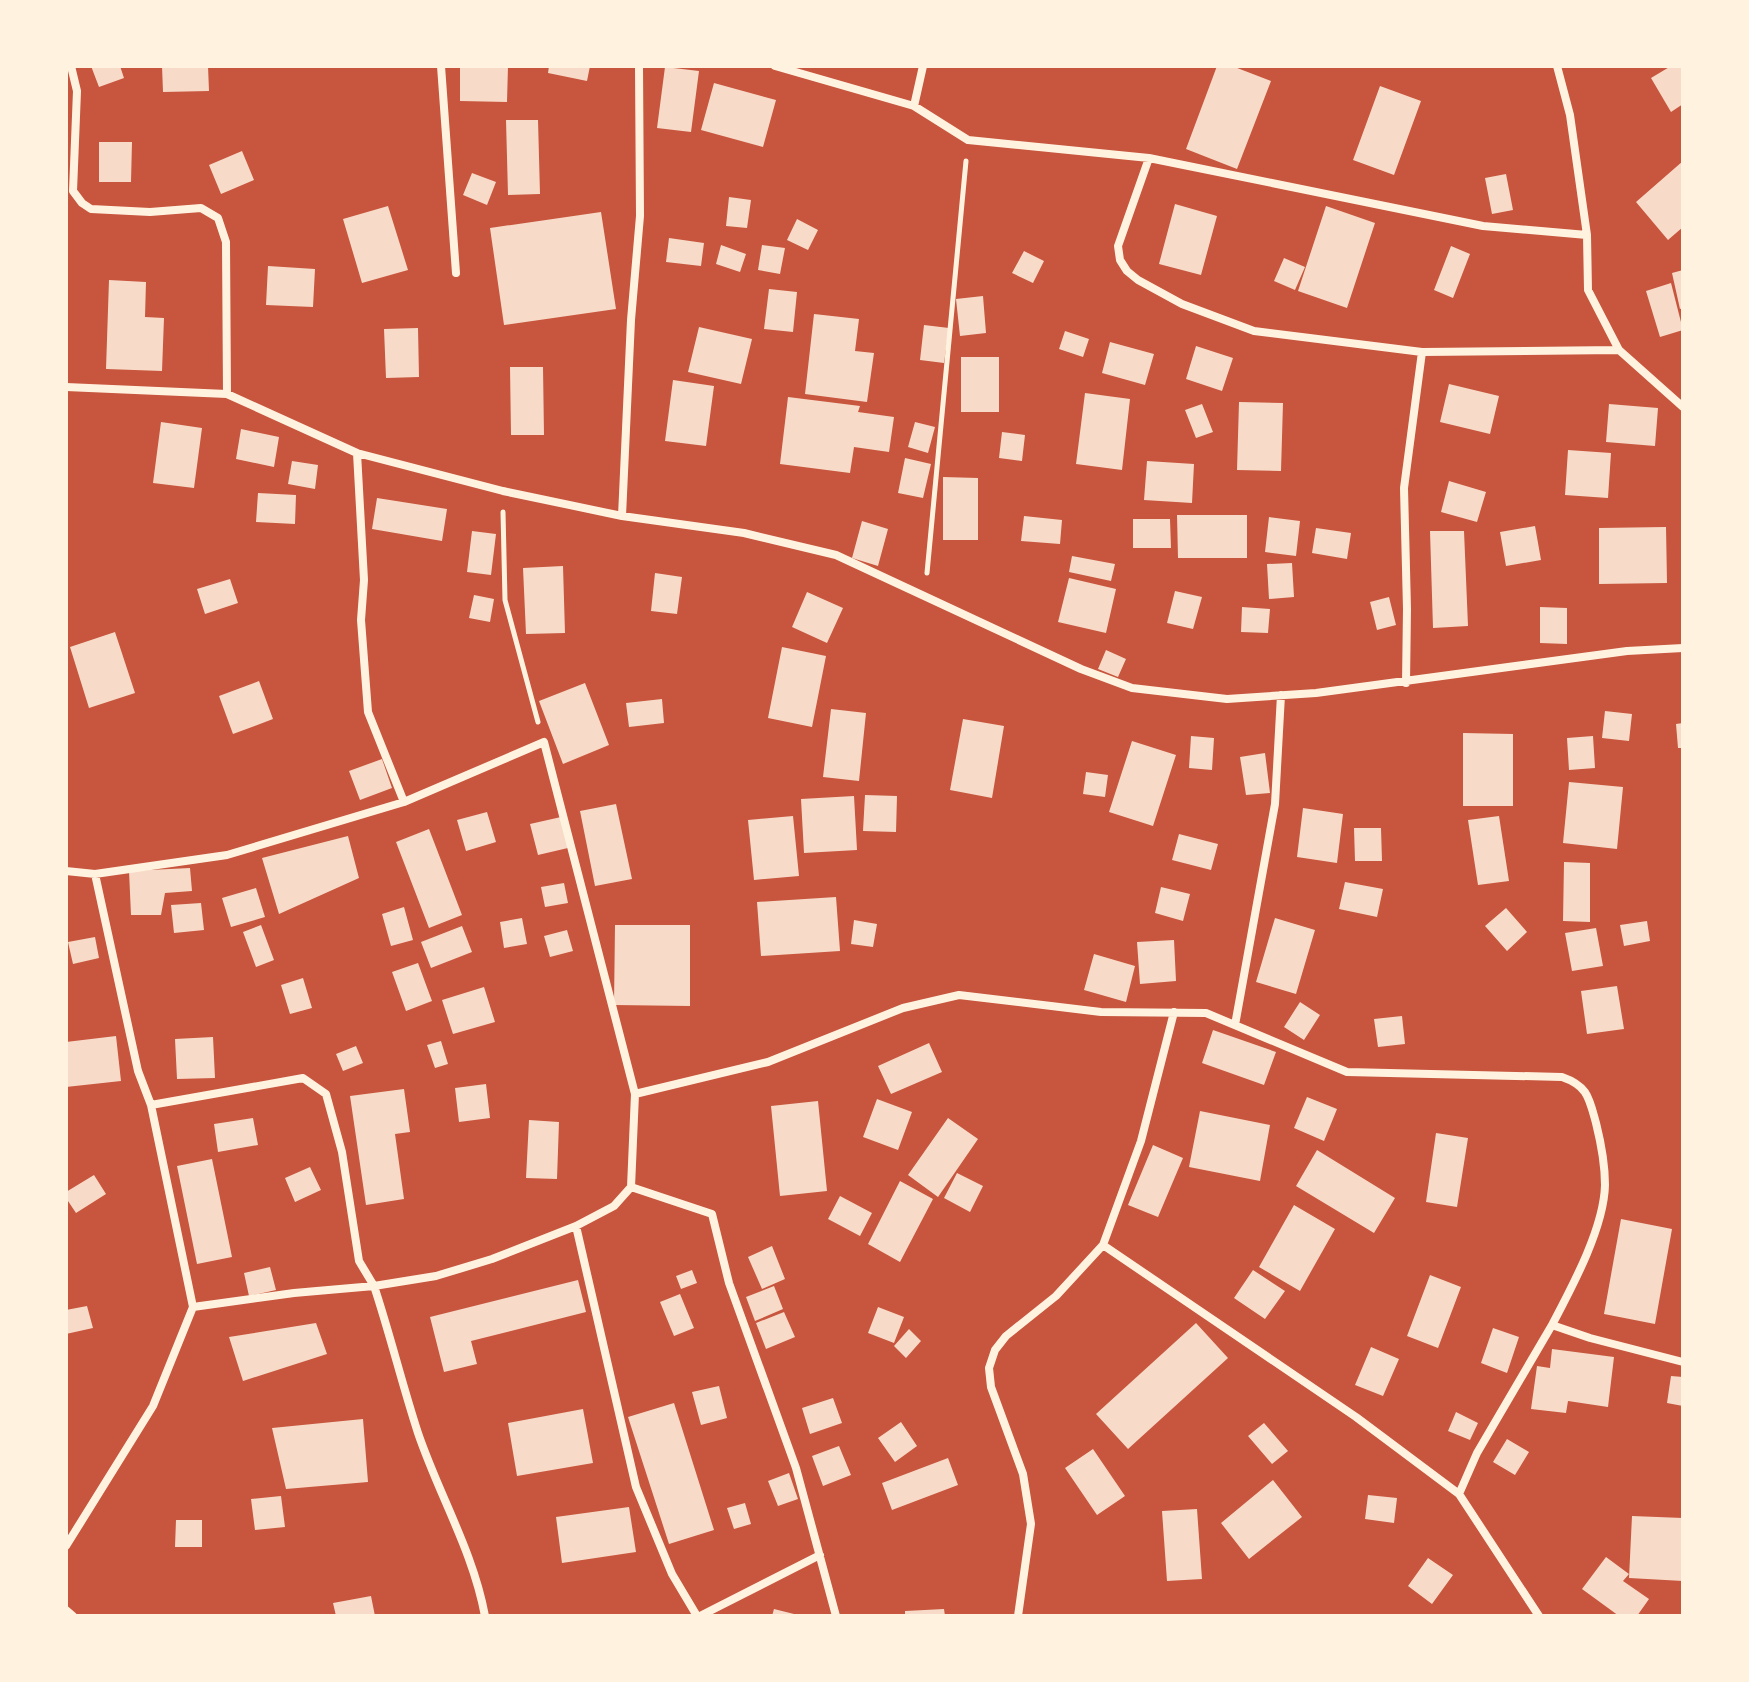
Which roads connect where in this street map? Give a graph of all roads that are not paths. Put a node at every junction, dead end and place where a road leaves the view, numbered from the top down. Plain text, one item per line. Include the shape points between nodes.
1 (71, 66) edge
2 (441, 66) edge
3 (639, 66) edge
4 (775, 66) edge
5 (923, 66) edge
6 (1557, 66) edge
7 (914, 106) junction
8 (1149, 158) junction
9 (1587, 235) junction
10 (456, 273) dead end
11 (1619, 350) junction
12 (1422, 352) junction
13 (66, 387) edge
14 (227, 394) junction
15 (1683, 407) edge
16 (357, 453) junction
17 (622, 516) junction
18 (1683, 648) edge
19 (1406, 683) junction
20 (1281, 695) junction
21 (404, 802) junction
22 (66, 871) edge
23 (95, 874) junction
24 (1174, 1012) junction
25 (1235, 1025) junction
26 (635, 1094) junction
27 (151, 1105) junction
28 (631, 1187) junction
29 (576, 1226) junction
30 (1103, 1245) junction
31 (374, 1286) junction
32 (193, 1307) junction
33 (1552, 1325) junction
34 (1683, 1362) edge
35 (1459, 1494) junction
36 (66, 1546) edge
37 (820, 1555) junction
38 (66, 1610) edge
39 (73, 1616) edge
40 (485, 1616) edge
41 (698, 1616) edge
42 (836, 1616) edge
43 (1018, 1616) edge
44 (1539, 1616) edge

1 - 14 street via 77,91 73,191 82,203 91,209 150,212 201,208 218,218 226,242
2 - 10 street
3 - 17 street via 640,216
4 - 7 street
5 - 7 street
6 - 9 street via 1570,115
7 - 8 street via 968,140
8 - 9 street via 1483,226
8 - 12 street via 1118,246 1120,260 1138,280 1182,304 1254,331
9 - 11 street via 1588,290
11 - 12 street
11 - 15 street
12 - 19 street via 1404,488
13 - 14 street
14 - 16 street
16 - 17 street
16 - 21 street via 368,712
17 - 20 street via 744,533 836,555 1132,688 1227,699
18 - 19 street via 1627,651
19 - 20 street
20 - 25 street via 1275,804
21 - 23 street via 227,855
21 - 26 street via 544,742
22 - 23 street
23 - 27 street via 138,1071
24 - 25 street via 1206,1013
24 - 26 street via 1101,1012 959,995 903,1008 768,1062
24 - 30 street via 1141,1141
25 - 33 street via 1347,1072 1562,1077 1579,1083 1589,1098 1600,1142 1605,1187 1595,1231
26 - 28 street
27 - 31 street via 303,1078 326,1094 342,1152 359,1261
27 - 32 street
28 - 29 street via 614,1206
28 - 37 street via 712,1214 729,1283 796,1468
29 - 31 street via 436,1276
29 - 41 street via 636,1487 672,1574
30 - 35 street via 1356,1417
30 - 43 street via 1056,1296 1006,1336 989,1368 1023,1474 1031,1524
31 - 32 street
31 - 40 street via 418,1434 464,1541
32 - 36 street via 153,1406
33 - 34 street
33 - 35 street
35 - 44 street
37 - 41 street
37 - 42 street
38 - 39 street

